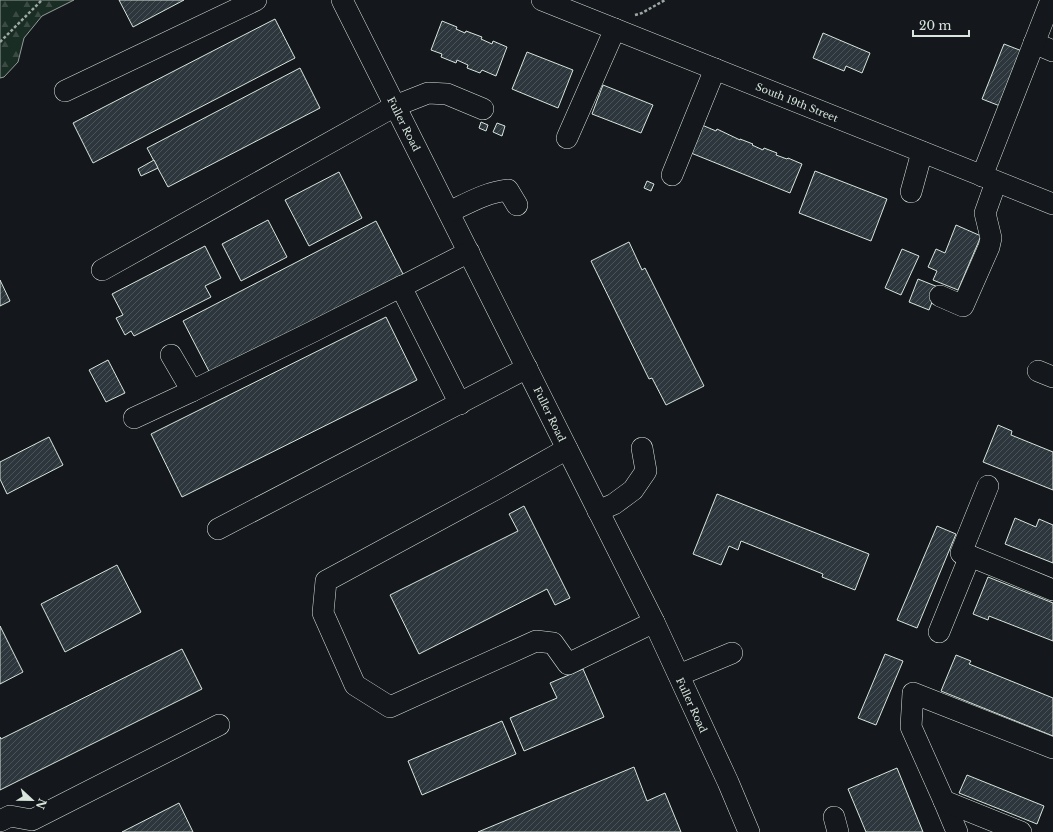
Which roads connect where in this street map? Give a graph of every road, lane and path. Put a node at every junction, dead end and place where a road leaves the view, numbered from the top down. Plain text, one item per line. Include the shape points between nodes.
1 (42, 0) edge
2 (256, 0) edge
3 (342, 0) edge
4 (542, 0) edge
5 (665, 0) edge
6 (1052, 0) edge
7 (632, 15) dead end
8 (615, 29) junction
9 (0, 42) edge
10 (1044, 47) edge
11 (715, 69) junction
12 (66, 91) dead end
13 (395, 106) junction
14 (483, 108) dead end
15 (567, 138) dead end
16 (922, 152) junction
17 (672, 175) dead end
18 (989, 179) junction
19 (911, 192) dead end
20 (517, 204) dead end
21 (1053, 204) edge
22 (449, 212) junction
23 (469, 252) junction
24 (102, 270) dead end
25 (402, 286) junction
26 (940, 296) dead end
27 (171, 355) dead end
28 (527, 368) junction
29 (192, 391) junction
30 (460, 404) junction
31 (134, 418) dead end
32 (642, 448) dead end
33 (567, 449) junction
34 (988, 486) dead end
35 (598, 511) junction
36 (218, 529) dead end
37 (970, 556) junction
38 (1053, 590) edge
39 (654, 622) junction
40 (939, 632) dead end
41 (732, 653) dead end
42 (679, 675) junction
43 (219, 725) dead end
44 (1053, 748) edge
45 (944, 801) junction
46 (0, 821) edge
47 (749, 832) edge
48 (957, 832) edge
49 (1021, 832) edge

1 - 9 path
2 - 12 street
3 - 13 street, Fuller Road
4 - 8 street, South 19th Street
5 - 7 path via 642,13
6 - 10 street
8 - 11 street, South 19th Street
8 - 15 street
10 - 18 street
11 - 16 street, South 19th Street
11 - 17 street
13 - 14 street via 428,93 447,94
13 - 22 street, Fuller Road
13 - 24 street
16 - 18 street, South 19th Street
16 - 19 street
18 - 21 street, South 19th Street
18 - 26 street via 985,213 991,238 989,247 963,306
20 - 22 street via 508,190 475,199
22 - 23 street, Fuller Road
23 - 25 street
23 - 28 street, Fuller Road
25 - 29 street
25 - 30 street
27 - 29 street
28 - 30 street
28 - 33 street, Fuller Road
29 - 31 street
30 - 36 street
32 - 35 street via 646,471 633,490 614,504
33 - 35 street, Fuller Road
33 - 39 street via 326,581 323,613 355,685 390,707 536,641 553,643 568,664
34 - 37 street via 961,553
35 - 39 street, Fuller Road
37 - 38 street
37 - 40 street
39 - 42 street, Fuller Road
41 - 42 street
42 - 47 street, Fuller Road
43 - 46 street via 32,820 10,816
44 - 45 street via 913,693 911,727
45 - 48 street
45 - 49 street

